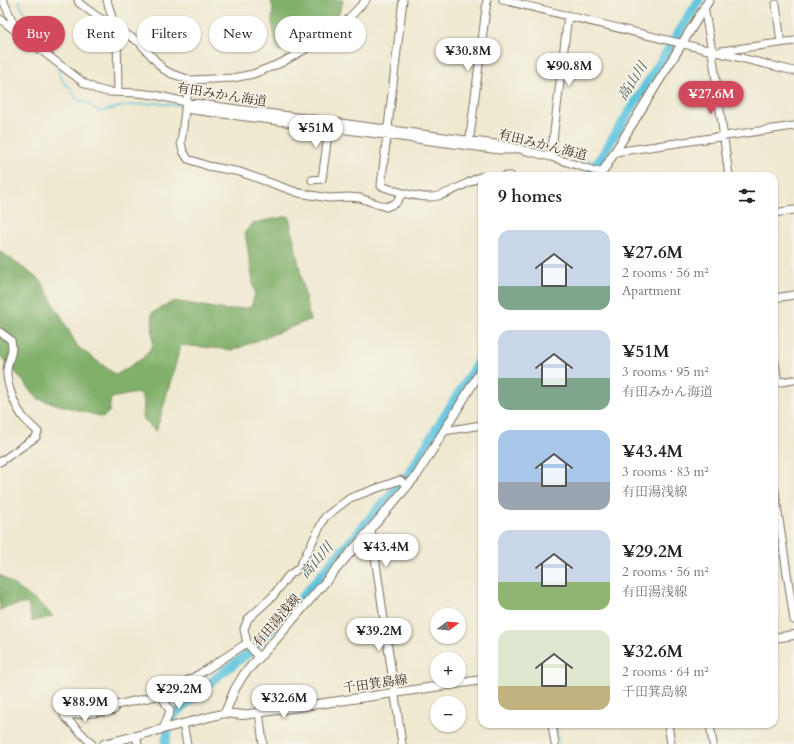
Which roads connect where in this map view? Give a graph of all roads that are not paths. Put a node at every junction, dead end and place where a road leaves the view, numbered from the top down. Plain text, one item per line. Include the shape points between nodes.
1 (3, 0) edge
2 (78, 0) edge
3 (107, 0) edge
4 (366, 0) edge
5 (403, 0) edge
6 (487, 0) edge
7 (503, 0) edge
8 (523, 2) edge
9 (706, 4) edge
10 (776, 4) dead end
11 (568, 15) junction
12 (97, 16) edge
13 (112, 16) edge
14 (0, 19) edge
15 (12, 20) edge
16 (12, 28) edge
17 (129, 36) edge
18 (794, 41) edge
19 (679, 43) junction
20 (781, 43) junction
21 (714, 51) junction
22 (43, 52) edge
23 (117, 52) edge
24 (794, 71) edge
25 (191, 80) junction
26 (118, 92) junction
27 (186, 106) junction
28 (794, 126) edge
29 (329, 128) junction
30 (386, 132) junction
31 (724, 136) junction
32 (469, 143) junction
33 (615, 152) junction
34 (551, 157) junction
35 (598, 172) edge
36 (601, 172) edge
37 (729, 172) edge
38 (478, 178) edge
39 (312, 180) dead end
40 (402, 194) junction
41 (794, 210) edge
42 (778, 212) edge
43 (794, 295) edge
44 (778, 297) edge
45 (0, 332) edge
46 (478, 376) edge
47 (794, 380) edge
48 (778, 382) edge
49 (478, 426) edge
50 (444, 431) junction
51 (0, 462) edge
52 (408, 486) junction
53 (778, 513) edge
54 (371, 529) junction
55 (794, 620) edge
56 (794, 635) edge
57 (778, 637) edge
58 (250, 647) junction
59 (259, 658) junction
60 (478, 681) edge
61 (395, 692) junction
62 (161, 695) junction
63 (259, 712) junction
64 (225, 713) junction
65 (183, 724) junction
66 (167, 728) junction
67 (553, 728) edge
68 (669, 728) edge
69 (711, 728) edge
70 (137, 740) edge
71 (92, 744) edge
72 (104, 744) edge
73 (187, 744) edge
74 (264, 744) edge
75 (402, 744) edge
76 (555, 744) edge
77 (671, 744) edge
78 (713, 744) edge

1 - 15 street
2 - 12 street
3 - 13 street
4 - 25 street via 336,32 281,63 240,77
5 - 30 street
6 - 32 street
7 - 8 street
8 - 11 street
9 - 19 main road
9 - 21 street
10 - 20 street
11 - 19 street
11 - 34 street
14 - 16 street, 有田みかん海道
17 - 25 street via 139,42 163,69
18 - 20 street
19 - 21 street
19 - 33 main road
20 - 21 street
21 - 24 street
21 - 31 street
22 - 26 street, 有田みかん海道 via 90,87 102,92
23 - 26 street
25 - 27 street
26 - 27 street, 有田みかん海道 via 155,95
27 - 29 street
27 - 30 street, 有田みかん海道
27 - 40 street via 181,143 188,159 240,172 299,193 329,198 360,198 386,207 396,203
28 - 31 street
29 - 30 street
29 - 39 street via 322,179
30 - 32 street, 有田みかん海道
30 - 40 street via 381,186
31 - 33 street
31 - 37 street
32 - 34 street, 有田みかん海道 via 503,145
33 - 36 main road
34 - 35 street, 有田みかん海道
38 - 40 street via 436,197
41 - 42 street
43 - 44 street
45 - 51 street via 11,340 13,350 7,370 15,403 24,418 38,432 36,437
46 - 50 main road, 有田湯浅線
47 - 48 street
49 - 50 street
50 - 52 main road, 有田湯浅線
52 - 54 main road, 有田湯浅線
52 - 58 street via 400,480 355,496 326,517 299,568 288,576 273,596 248,619 244,629
53 - 55 street
54 - 59 main road, 有田湯浅線
54 - 61 street
56 - 57 main road
58 - 59 street
58 - 62 street
59 - 64 main road, 有田湯浅線 via 241,679
60 - 61 main road, 千田箕島線
61 - 63 main road, 千田箕島線
61 - 75 street
62 - 66 street via 170,711
62 - 71 street via 116,705 112,711 64,716
63 - 64 main road, 千田箕島線 via 238,715
63 - 74 street
64 - 65 main road
65 - 66 main road
65 - 73 street
66 - 70 main road
67 - 76 street
68 - 77 street
69 - 78 street
70 - 72 main road

